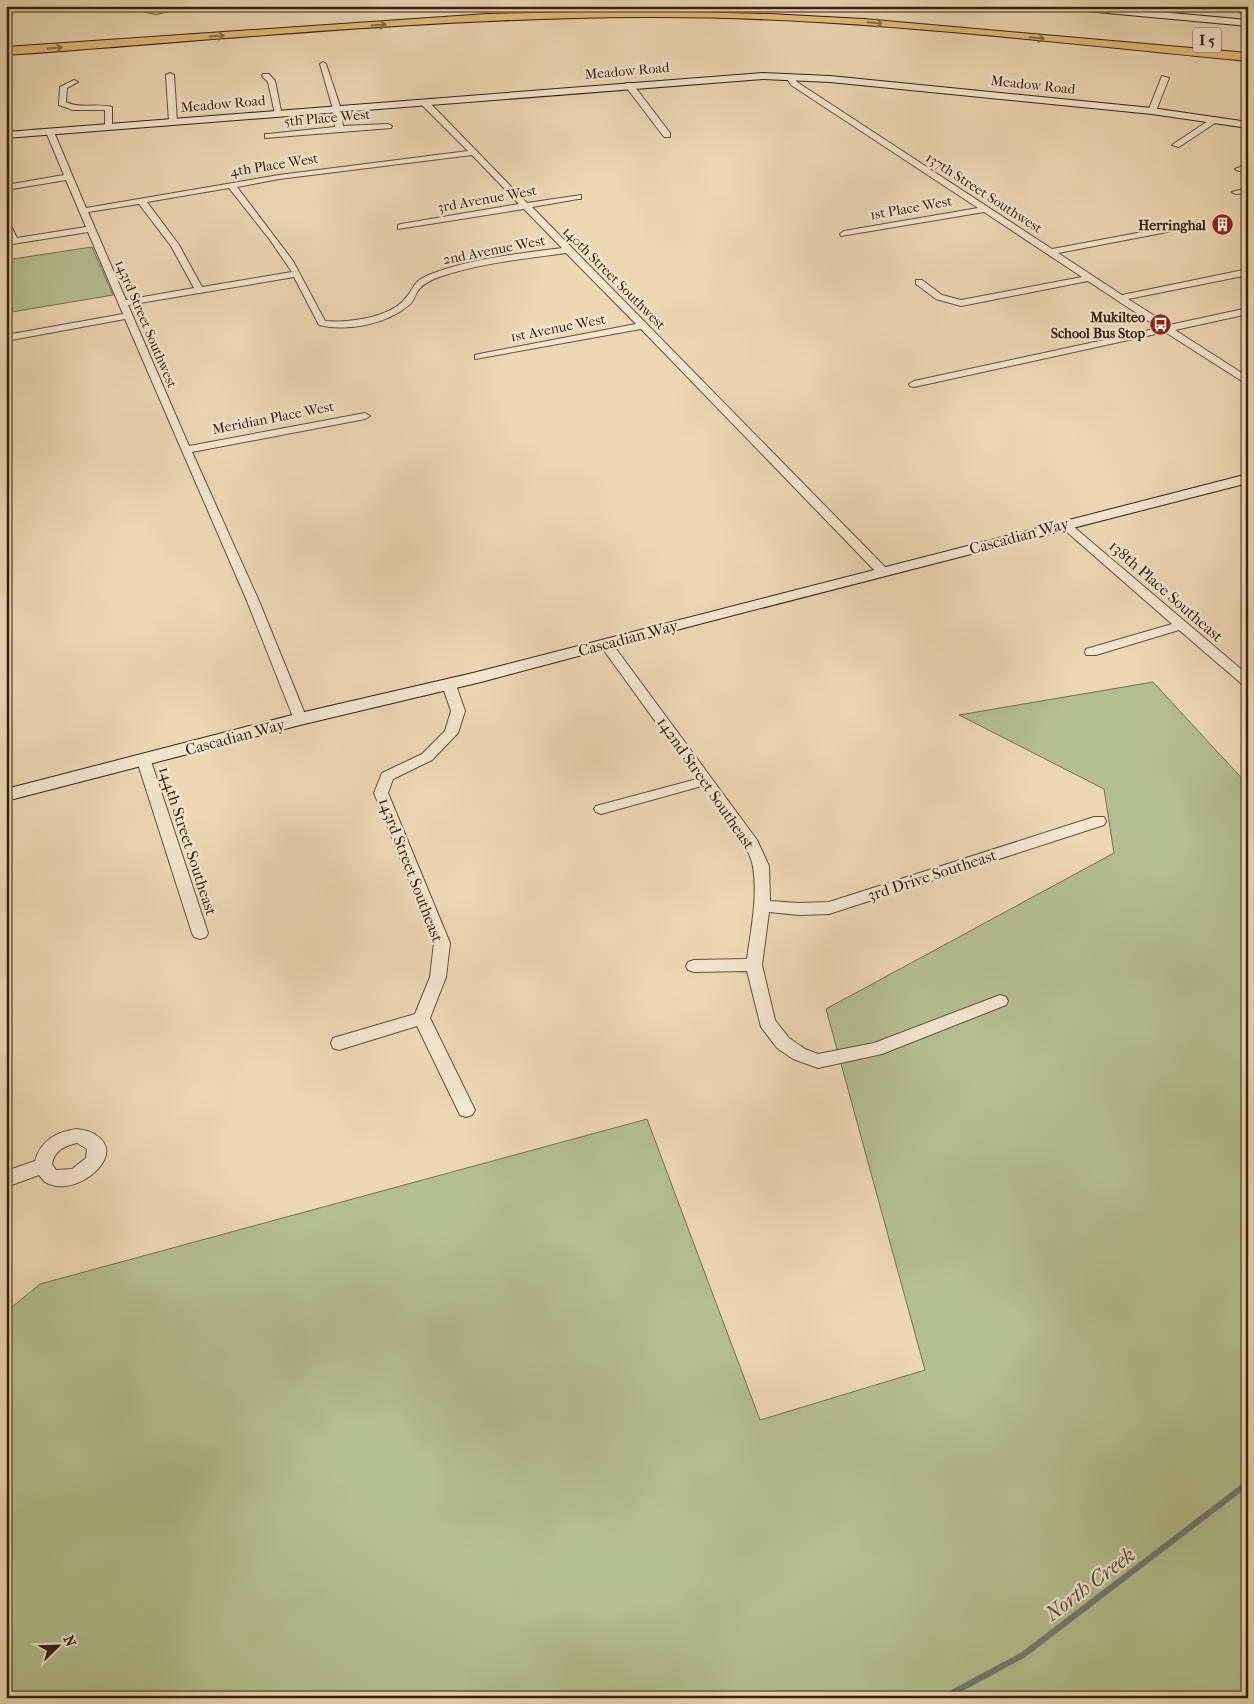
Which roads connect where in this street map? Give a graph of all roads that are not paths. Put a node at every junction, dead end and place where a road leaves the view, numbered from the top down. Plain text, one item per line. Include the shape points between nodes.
1 (142, 6) edge
2 (186, 6) edge
3 (476, 6) edge
4 (1064, 6) edge
5 (1230, 6) edge
6 (447, 8) dead end
7 (428, 9) dead end
8 (1248, 14) edge
9 (1248, 23) edge
10 (6, 40) edge
11 (6, 51) edge
12 (1248, 57) edge
13 (323, 64) dead end
14 (170, 75) dead end
15 (266, 76) dead end
16 (790, 76) junction
17 (1165, 78) dead end
18 (74, 82) dead end
19 (629, 85) junction
20 (424, 102) junction
21 (337, 109) junction
22 (1152, 111) junction
23 (279, 114) junction
24 (1217, 119) junction
25 (173, 122) junction
26 (1248, 125) edge
27 (388, 126) dead end
28 (110, 127) junction
29 (339, 128) junction
30 (50, 132) junction
31 (6, 135) edge
32 (667, 135) dead end
33 (268, 136) dead end
34 (1176, 145) dead end
35 (472, 153) junction
36 (68, 177) junction
37 (231, 185) junction
38 (6, 188) edge
39 (1248, 190) edge
40 (1236, 192) dead end
41 (578, 197) dead end
42 (142, 202) junction
43 (524, 207) junction
44 (984, 209) junction
45 (82, 211) junction
46 (6, 224) edge
47 (1193, 224) dead end
48 (401, 227) dead end
49 (90, 229) junction
50 (844, 234) dead end
51 (10, 241) edge
52 (567, 250) junction
53 (1049, 252) junction
54 (1248, 272) edge
55 (297, 274) junction
56 (1089, 278) junction
57 (919, 282) dead end
58 (200, 291) junction
59 (1120, 298) junction
60 (122, 304) junction
61 (1248, 311) edge
62 (128, 316) junction
63 (643, 326) junction
64 (1166, 329) junction
65 (6, 338) edge
66 (479, 357) dead end
67 (1248, 382) edge
68 (914, 384) dead end
69 (365, 416) dead end
70 (186, 450) junction
71 (1248, 478) edge
72 (1064, 524) junction
73 (882, 571) junction
74 (1181, 625) junction
75 (606, 645) junction
76 (1091, 652) dead end
77 (1248, 682) edge
78 (449, 685) junction
79 (300, 719) junction
80 (144, 760) junction
81 (706, 781) junction
82 (6, 795) edge
83 (601, 810) dead end
84 (1099, 822) dead end
85 (762, 906) junction
86 (200, 933) dead end
87 (754, 965) junction
88 (694, 966) dead end
89 (1000, 1001) dead end
90 (422, 1018) junction
91 (339, 1043) dead end
92 (466, 1110) dead end
93 (43, 1166) dead end
94 (6, 1179) edge

1 - 2 street via 144,10 156,12
3 - 6 highway
4 - 9 street
5 - 8 street
7 - 10 highway
11 -> 12 highway, I 5 via 487,17 654,14 864,22
13 - 21 street
14 - 25 street
15 - 23 street via 271,81
16 - 19 street, Meadow Road
16 - 22 street, Meadow Road
16 - 44 street, 137th Street Southwest via 794,83
17 - 22 street
18 - 28 street via 64,87 62,103 72,108 109,110
19 - 20 street, Meadow Road
19 - 32 street
20 - 21 street, Meadow Road
20 - 35 street, 140th Street Southwest
21 - 23 street, Meadow Road
21 - 29 street
22 - 24 street, Meadow Road
23 - 25 street, Meadow Road
24 - 26 street, Meadow Road
24 - 34 street
25 - 28 street, Meadow Road
27 - 29 street, 5th Place West
28 - 30 street, Meadow Road
29 - 33 street, 5th Place West
30 - 31 street, Meadow Road
30 - 36 street, 143rd Street Southwest
35 - 37 street, 4th Place West
35 - 43 street, 140th Street Southwest
36 - 38 street
36 - 45 street, 143rd Street Southwest
37 - 42 street, 4th Place West
37 - 55 street
39 - 40 street
41 - 43 street, 3rd Avenue West
42 - 45 street, 4th Place West
42 - 58 street via 176,245
43 - 48 street, 3rd Avenue West
43 - 52 street, 140th Street Southwest
44 - 50 street, 1st Place West
44 - 53 street, 137th Street Southwest
45 - 49 street, 143rd Street Southwest
46 - 51 street
47 - 53 street
49 - 51 street
49 - 60 street, 143rd Street Southwest
52 - 55 street, 2nd Avenue West via 464,267 431,277 414,289 408,302 390,313 372,320 344,324 322,323 312,309
52 - 63 street, 140th Street Southwest
53 - 56 street, 137th Street Southwest
54 - 59 street
55 - 58 street
56 - 57 street via 961,303 939,297
56 - 59 street, 137th Street Southwest
58 - 60 street
59 - 64 street, 137th Street Southwest
60 - 62 street, 143rd Street Southwest
61 - 64 street
62 - 65 street
62 - 70 street, 143rd Street Southwest
63 - 66 street, 1st Avenue West
63 - 73 street, 140th Street Southwest
64 - 67 street, 137th Street Southwest
64 - 68 street
69 - 70 street, Meridian Place West
70 - 79 street, 143rd Street Southwest
71 - 72 street, Cascadian Way
72 - 73 street, Cascadian Way
72 - 74 street, 138th Place Southeast
73 - 75 street, Cascadian Way
74 - 76 street
74 - 77 street, 138th Place Southeast
75 - 78 street, Cascadian Way
75 - 81 street, 142nd Street Southeast
78 - 79 street, Cascadian Way
78 - 90 street, 143rd Street Southeast via 458,711 450,733 426,757 388,776 381,793 442,943 438,977
79 - 80 street, Cascadian Way
80 - 82 street, Cascadian Way
80 - 86 street, 144th Street Southeast
81 - 83 street
81 - 85 street, 142nd Street Southeast via 752,844 761,866
84 - 85 street, 3rd Drive Southeast via 829,908 799,910
85 - 87 street, 142nd Street Southeast
87 - 88 street
87 - 89 street, 142nd Street Southeast via 767,1022 783,1043 818,1061 876,1049
90 - 91 street
90 - 92 street
93 - 94 street

